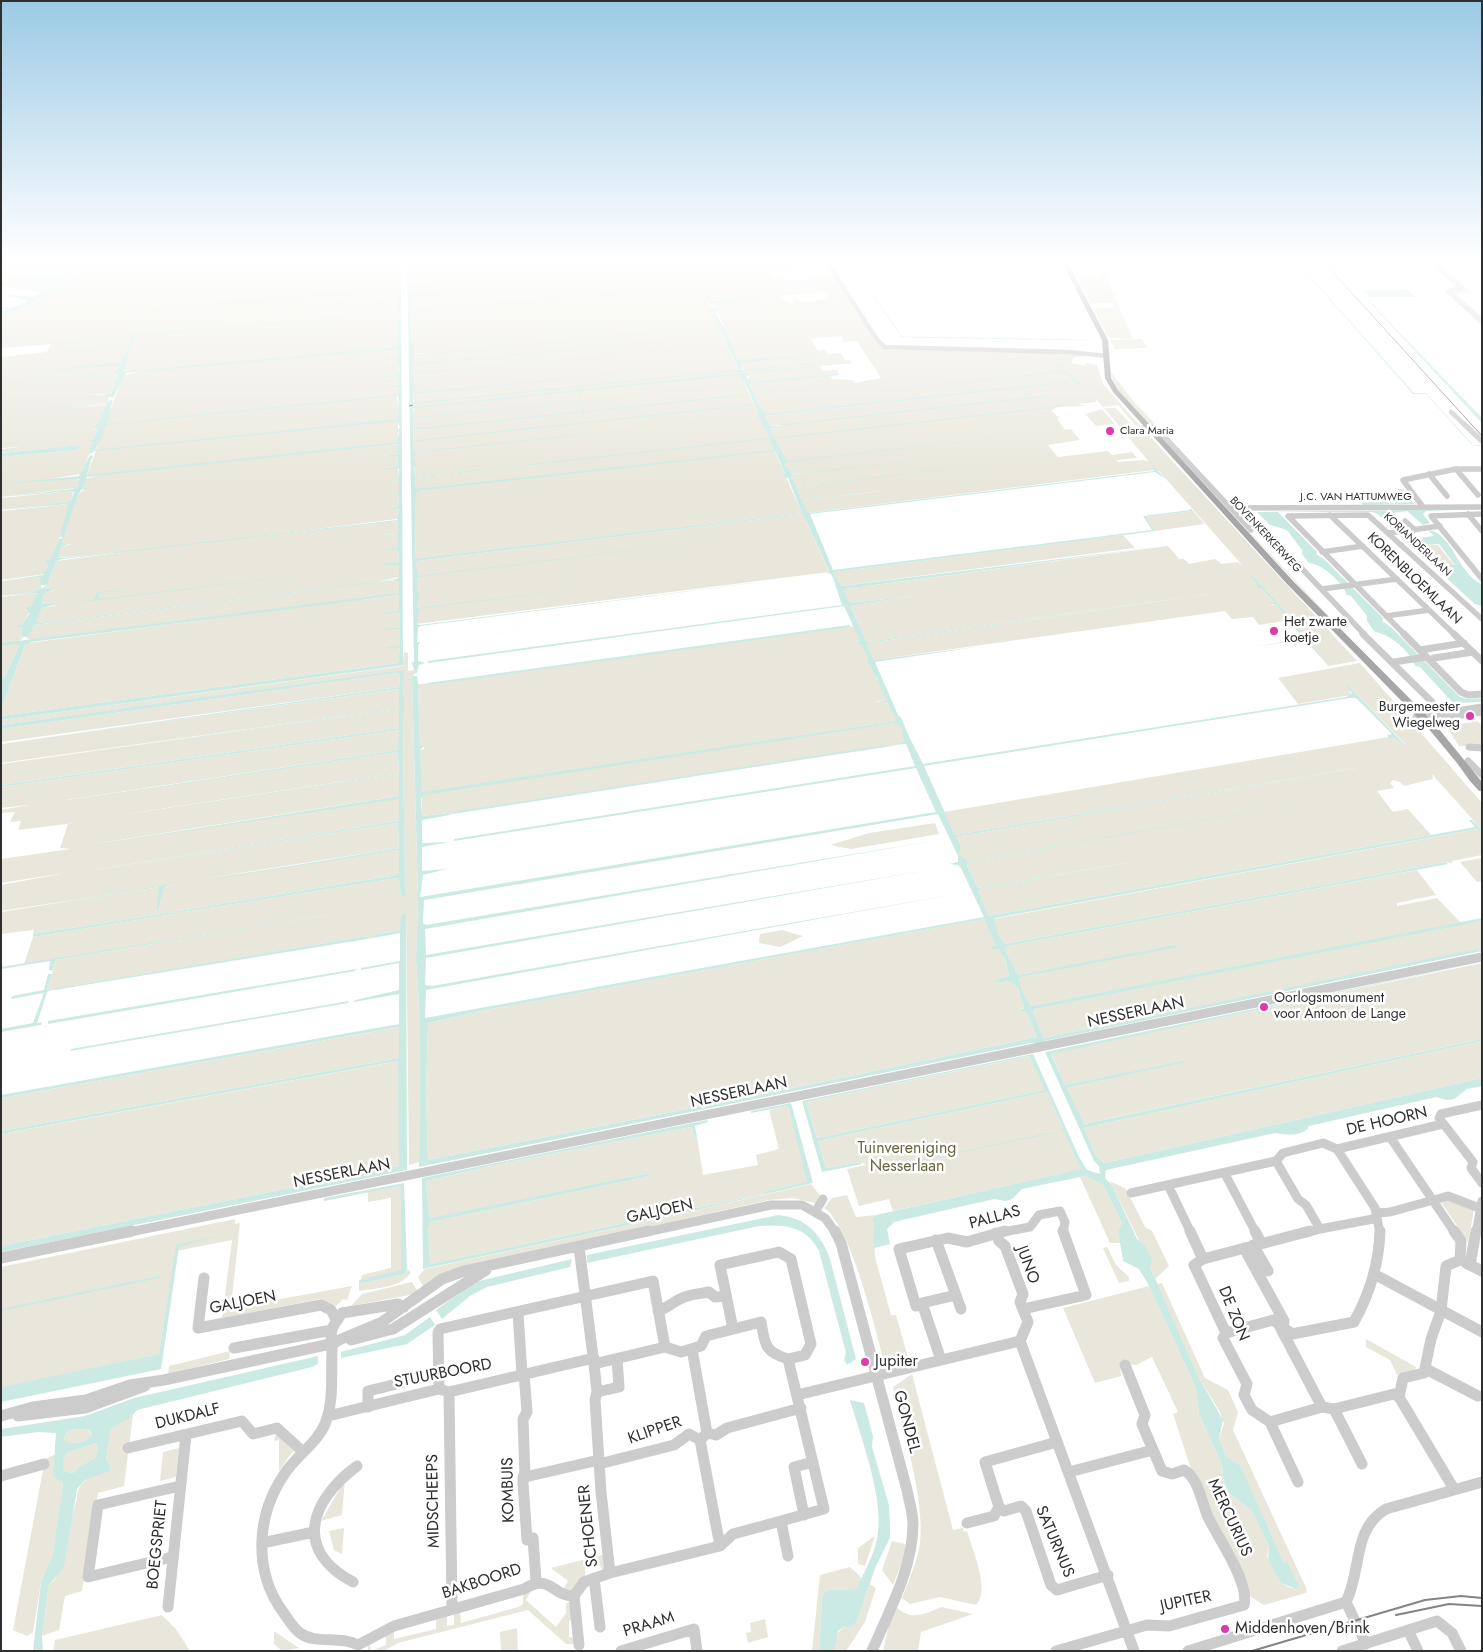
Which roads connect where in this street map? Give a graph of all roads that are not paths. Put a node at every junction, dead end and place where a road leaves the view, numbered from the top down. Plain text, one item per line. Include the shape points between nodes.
1 (874, 335) edge
2 (1102, 335) edge
3 (1107, 356) junction
4 (1451, 412) dead end
5 (1145, 427) junction
6 (1482, 441) edge
7 (1456, 469) junction
8 (1482, 469) edge
9 (1429, 474) junction
10 (1470, 486) junction
11 (1482, 486) edge
12 (1478, 495) dead end
13 (1447, 496) dead end
14 (1423, 507) junction
15 (1482, 507) edge
16 (1230, 508) junction
17 (1468, 514) junction
18 (1482, 514) edge
19 (1330, 515) junction
20 (1405, 521) dead end
21 (1440, 526) junction
22 (1251, 530) dead end
23 (1415, 530) junction
24 (1482, 531) edge
25 (1267, 532) dead end
26 (1389, 533) junction
27 (1363, 546) junction
28 (1322, 552) junction
29 (1397, 579) junction
30 (1482, 579) edge
31 (1352, 585) junction
32 (1322, 589) junction
33 (1429, 610) junction
34 (1386, 616) junction
35 (1482, 619) edge
36 (1464, 643) junction
37 (1473, 652) junction
38 (1422, 655) junction
39 (1434, 658) dead end
40 (1482, 661) edge
41 (1394, 662) junction
42 (1482, 694) edge
43 (1432, 702) dead end
44 (1479, 710) edge
45 (1420, 719) junction
46 (1469, 747) dead end
47 (1482, 748) edge
48 (1468, 761) dead end
49 (1477, 777) edge
50 (1482, 788) edge
51 (1482, 958) edge
52 (1482, 1105) edge
53 (1443, 1124) junction
54 (1390, 1137) junction
55 (1337, 1149) junction
56 (1276, 1161) junction
57 (1225, 1174) junction
58 (1482, 1183) edge
59 (1169, 1187) junction
60 (1131, 1193) dead end
61 (1433, 1198) junction
62 (823, 1199) dead end
63 (1481, 1206) edge
64 (816, 1212) junction
65 (1378, 1213) junction
66 (1320, 1229) junction
67 (996, 1233) junction
68 (936, 1240) junction
69 (1253, 1246) junction
70 (580, 1251) junction
71 (1, 1258) edge
72 (1203, 1259) junction
73 (1465, 1262) junction
74 (497, 1265) junction
75 (1268, 1271) dead end
76 (1482, 1271) edge
77 (1374, 1274) junction
78 (204, 1278) dead end
79 (956, 1295) junction
80 (726, 1296) junction
81 (585, 1297) junction
82 (922, 1303) junction
83 (404, 1306) junction
84 (962, 1309) dead end
85 (1023, 1310) junction
86 (658, 1311) junction
87 (1441, 1311) junction
88 (518, 1313) junction
89 (334, 1324) junction
90 (1280, 1326) junction
91 (733, 1329) junction
92 (1482, 1332) edge
93 (1226, 1333) junction
94 (1020, 1341) junction
95 (332, 1343) junction
96 (664, 1347) junction
97 (234, 1348) dead end
98 (692, 1349) junction
99 (617, 1359) junction
100 (788, 1359) junction
101 (941, 1360) junction
102 (594, 1361) junction
103 (1125, 1366) dead end
104 (1426, 1369) junction
105 (523, 1374) junction
106 (877, 1376) junction
107 (401, 1383) dead end
108 (444, 1390) junction
109 (596, 1392) junction
110 (797, 1395) junction
111 (1399, 1397) junction
112 (1481, 1398) edge
113 (369, 1407) junction
114 (1322, 1407) junction
115 (801, 1408) junction
116 (1334, 1409) junction
117 (328, 1416) junction
118 (1, 1417) edge
119 (1270, 1422) junction
120 (186, 1435) junction
121 (704, 1436) junction
122 (1057, 1442) junction
123 (128, 1448) dead end
124 (1153, 1450) junction
125 (302, 1451) junction
126 (599, 1462) junction
127 (813, 1462) junction
128 (44, 1464) dead end
129 (1362, 1464) dead end
130 (357, 1466) dead end
131 (1069, 1472) junction
132 (1, 1476) edge
133 (525, 1477) junction
134 (1298, 1482) dead end
135 (1482, 1482) edge
136 (180, 1486) junction
137 (1454, 1489) junction
138 (999, 1507) junction
139 (804, 1515) junction
140 (781, 1521) junction
141 (967, 1523) dead end
142 (314, 1532) junction
143 (262, 1543) junction
144 (720, 1546) junction
145 (788, 1556) dead end
146 (172, 1557) junction
147 (610, 1574) junction
148 (1108, 1575) junction
149 (594, 1578) junction
150 (536, 1581) junction
151 (353, 1582) dead end
152 (574, 1596) junction
153 (1246, 1598) joint
154 (1346, 1602) junction
155 (168, 1607) dead end
156 (452, 1609) junction
157 (600, 1628) dead end
158 (1127, 1630) junction
159 (1408, 1630) junction
160 (579, 1645) dead end
161 (359, 1648) edge
162 (1355, 1648) edge
163 (873, 1649) edge
164 (621, 1651) edge
165 (697, 1651) edge
166 (1056, 1651) edge
167 (1134, 1651) edge
168 (1188, 1651) edge
169 (1418, 1651) edge
170 (1461, 1651) edge

1 - 3 street via 885,347
2 - 3 main road, BOVENKERKERWEG
3 - 5 main road, BOVENKERKERWEG via 1110,383
4 - 6 street
5 - 16 street, BOVENKERKERWEG via 1159,431
5 - 45 main road, BOVENKERKERWEG
7 - 8 street
7 - 9 street
7 - 10 street
9 - 13 street
9 - 14 street via 1403,480
10 - 11 street
10 - 12 street
14 - 15 street, J.C. VAN HATTUMWEG
14 - 16 street, J.C. VAN HATTUMWEG
16 - 22 street, BOVENKERKERWEG
17 - 18 street
17 - 21 street via 1432,514
17 - 24 street
19 - 26 street, KORIANDERLAAN via 1368,515
19 - 27 street, KORENBLOEMLAAN
19 - 28 street, KORIANDERLAAN via 1288,516
20 - 23 street
21 - 23 street
21 - 30 street
23 - 26 street
25 - 32 street
26 - 35 street, KORIANDERLAAN
27 - 28 street
27 - 29 street, KORENBLOEMLAAN
28 - 31 street, KORIANDERLAAN
29 - 31 street
29 - 33 street, KORENBLOEMLAAN
31 - 32 street
31 - 34 street, KORIANDERLAAN
32 - 41 street
33 - 34 street
33 - 36 street, KORENBLOEMLAAN
34 - 38 street, KORIANDERLAAN
36 - 37 street, KORENBLOEMLAAN
36 - 38 street
37 - 39 street
37 - 40 street, KORENBLOEMLAAN
38 - 41 street
38 - 42 street, KORIANDERLAAN via 1464,694
41 - 43 street
44 - 45 street
45 - 49 main road, BOVENKERKERWEG
46 - 47 street
48 - 49 street, BOVENKERKERWEG
49 - 50 main road, BOVENKERKERWEG
51 - 71 street, NESSERLAAN
52 - 53 street, DE HOORN via 1441,1114
53 - 54 street, DE HOORN
53 - 58 street, DE HOORN via 1472,1162 1471,1168
54 - 55 street, DE HOORN
54 - 61 street
55 - 56 street via 1324,1144 1283,1153
55 - 65 street
56 - 57 street
56 - 66 street
57 - 59 street
57 - 69 street via 1245,1213
59 - 60 street
59 - 72 street
61 - 63 street via 1448,1196
61 - 65 street
61 - 73 street via 1461,1241
62 - 64 street
63 - 73 street
64 - 70 street, GALJOEN via 802,1205 771,1206
64 - 106 street, GONDEL via 833,1228 841,1243
65 - 66 street via 1373,1219
65 - 77 street via 1381,1226
66 - 69 street
67 - 68 street, PALLAS via 967,1242 948,1238
67 - 85 street, JUNO via 1005,1246 1023,1294 1020,1302
67 - 85 street, PALLAS via 1030,1227 1039,1215 1060,1210 1065,1222 1062,1230 1086,1295
68 - 79 street
68 - 82 street, PALLAS via 899,1249 916,1306
69 - 72 street
69 - 75 street
69 - 90 street via 1284,1321
70 - 74 street, GALJOEN
70 - 81 street, SCHOENER
72 - 93 street, DE ZON via 1194,1265
73 - 76 street
73 - 87 street via 1446,1266
74 - 83 street, GALJOEN via 442,1279
74 - 95 street, GALJOEN via 472,1276 408,1322 391,1330
77 - 87 street
77 - 90 street via 1364,1308 1354,1322 1292,1334
78 - 89 street, GALJOEN via 198,1328 321,1304 332,1310
79 - 82 street
79 - 84 street
80 - 86 street via 693,1293
80 - 91 street
80 - 100 street via 720,1264 779,1252 791,1259 811,1344 805,1355
81 - 86 street via 653,1281
81 - 88 street
81 - 102 street, SCHOENER
82 - 101 street
83 - 89 street via 398,1304 342,1314
83 - 95 street, GALJOEN via 362,1332
85 - 94 street via 1028,1322
86 - 96 street
87 - 92 street
87 - 104 street via 1431,1339
88 - 105 street, KOMBUIS
88 - 108 street, MIDSCHEEPS via 440,1329
89 - 95 street
89 - 97 street
90 - 93 street via 1273,1320
90 - 114 street
91 - 98 street via 706,1336 701,1346
91 - 100 street via 761,1322 768,1351
93 - 119 street, DE ZON via 1223,1338 1247,1384 1244,1394 1252,1410
94 - 101 street
94 - 122 street
95 - 117 street
95 - 118 street, GALJOEN via 164,1380 85,1408
96 - 98 street via 681,1352
96 - 99 street
98 - 121 street
99 - 102 street
99 - 109 street via 619,1387
100 - 110 street, SCHOENER
101 - 106 street
102 - 105 street, STUURBOORD
102 - 109 street, SCHOENER
103 - 124 street, MERCURIUS via 1145,1415 1142,1424
104 - 111 street via 1424,1373 1404,1378
104 - 112 street
105 - 108 street, STUURBOORD
105 - 133 street, KOMBUIS via 528,1412 522,1419
106 - 110 street
106 - 163 street, GONDEL via 913,1523 907,1565
107 - 113 street, STUURBOORD via 368,1391
108 - 113 street, STUURBOORD
108 - 156 street, MIDSCHEEPS
109 - 126 street, SCHOENER
110 - 115 street, SCHOENER
111 - 116 street via 1394,1394
111 - 137 street
113 - 117 street
114 - 116 street
114 - 119 street
115 - 121 street, KLIPPER
115 - 127 street, SCHOENER
116 - 129 street
117 - 125 street via 322,1430
119 - 134 street
120 - 123 street, DUKDALF
120 - 125 street, DUKDALF via 195,1430 242,1421 253,1434 277,1428
120 - 136 street, BOEGSPRIET
121 - 126 street, KLIPPER via 689,1434 674,1445
121 - 144 street
122 - 131 street
122 - 138 street via 985,1462
124 - 131 street
124 - 153 street, MERCURIUS via 1162,1471 1172,1474 1184,1470 1192,1475
125 - 143 street via 271,1495
126 - 133 street
126 - 147 street, SCHOENER
127 - 139 street via 794,1467
127 - 139 street, SCHOENER via 824,1509
128 - 132 street
130 - 142 street via 330,1487 317,1514
131 - 148 street
133 - 150 street, KOMBUIS via 527,1540 533,1538
135 - 137 street
136 - 146 street, BOEGSPRIET
136 - 146 street, BOEGSPRIET via 98,1505 88,1577
137 - 154 street via 1372,1516 1365,1527
138 - 141 street via 994,1516
138 - 148 street, SATURNUS via 1004,1511 1021,1506 1026,1511 1051,1585 1057,1590
139 - 140 street, SCHOENER
140 - 144 street, SCHOENER via 733,1534
140 - 145 street
142 - 143 street
142 - 151 street via 327,1568
143 - 161 street via 265,1580 275,1603 300,1632 315,1639 352,1640
144 - 147 street, SCHOENER
146 - 155 street, BOEGSPRIET
147 - 149 street
148 - 158 street
149 - 152 street via 584,1582
149 - 157 street
150 - 152 street, BAKBOORD via 544,1581 566,1596
150 - 156 street, BAKBOORD via 524,1589
152 - 160 street
153 - 158 street, JUPITER via 1244,1605 1169,1626 1147,1625
154 - 162 street
154 - 168 street
156 - 161 street, BAKBOORD via 394,1626 384,1634 368,1638
158 - 166 street, JUPITER
158 - 167 street
159 - 162 street
159 - 169 street
159 - 170 street via 1437,1621 1452,1633
164 - 165 street, PRAAM via 694,1629

